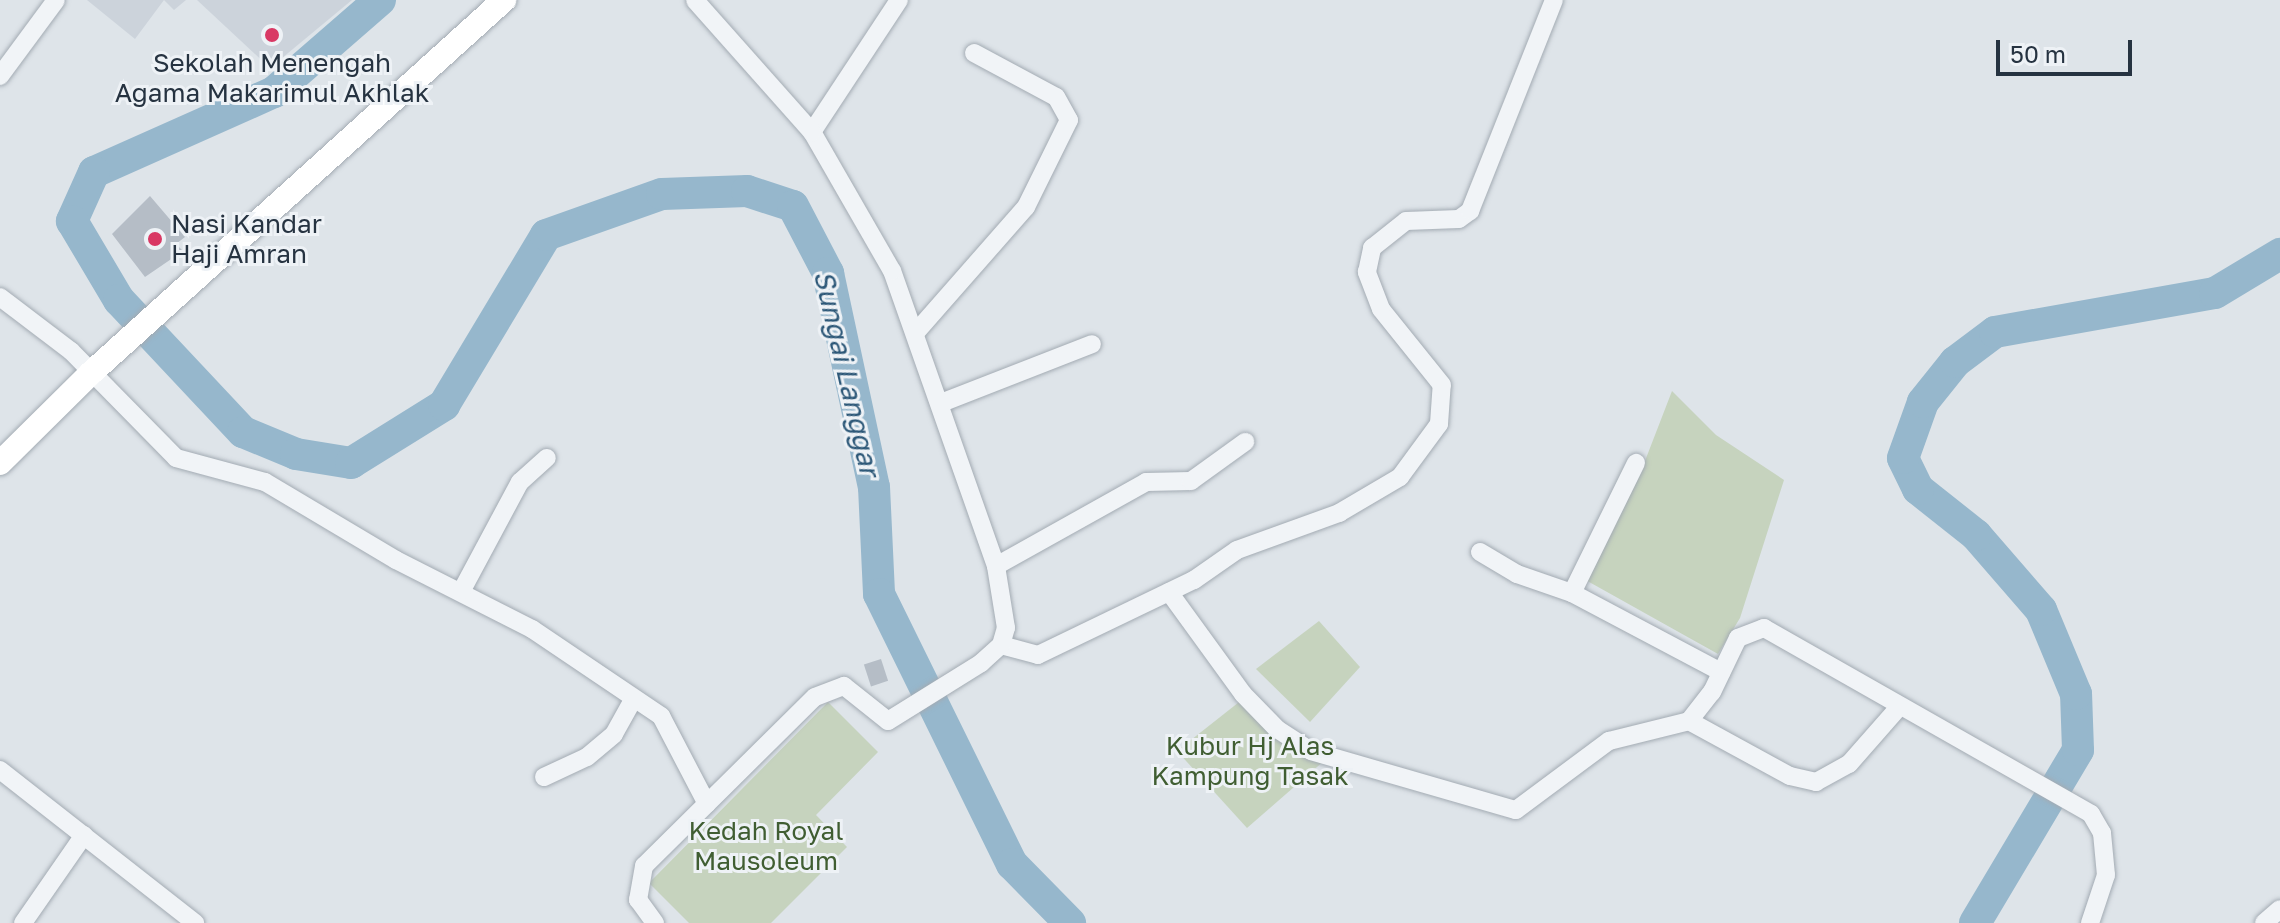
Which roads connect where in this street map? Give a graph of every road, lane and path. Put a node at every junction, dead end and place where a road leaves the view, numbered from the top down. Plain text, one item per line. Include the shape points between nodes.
1 (56, 0) edge
2 (504, 0) edge
3 (695, 0) edge
4 (899, 0) edge
5 (1554, 0) edge
6 (974, 53) dead end
7 (0, 76) edge
8 (812, 132) junction
9 (0, 297) edge
10 (917, 331) junction
11 (1092, 344) dead end
12 (91, 373) junction
13 (941, 403) junction
14 (1245, 442) dead end
15 (547, 458) dead end
16 (0, 463) edge
17 (1636, 463) dead end
18 (1480, 552) dead end
19 (996, 566) junction
20 (462, 590) junction
21 (1169, 592) junction
22 (1572, 593) junction
23 (1001, 645) junction
24 (1721, 672) junction
25 (632, 701) junction
26 (1900, 706) junction
27 (1689, 721) junction
28 (0, 770) edge
29 (544, 777) dead end
30 (707, 804) junction
31 (84, 835) junction
32 (2280, 909) edge
33 (185, 920) edge
34 (23, 923) edge
35 (655, 923) edge
36 (2090, 923) edge
37 (2264, 923) edge

1 - 7 street
2 - 12 main road
3 - 8 street
4 - 8 street
5 - 21 street via 1470,211 1459,219 1406,221 1372,248 1367,272 1381,309 1442,385 1439,424 1400,477 1339,513 1237,550
6 - 10 street via 1056,97 1069,120 1026,207
8 - 10 street via 851,192
9 - 12 street
10 - 13 street
11 - 13 street
12 - 16 main road
12 - 20 street via 176,458 265,482 396,560
13 - 19 street
14 - 19 street via 1191,481 1146,482
15 - 20 street via 520,482
17 - 22 street
18 - 22 street via 1517,574
19 - 23 street via 1005,612
20 - 25 street via 532,629
21 - 23 street via 1038,655
21 - 27 street via 1243,694 1288,737 1342,762 1503,808 1533,802 1609,741
22 - 24 street
23 - 30 street via 888,721 855,691 829,688
24 - 26 street via 1738,638 1764,628
24 - 27 street
25 - 29 street via 596,750 567,771
25 - 30 street via 661,716 675,732
26 - 27 street via 1849,764 1816,782 1790,776
26 - 36 street via 2077,806 2102,833 2105,859
28 - 31 street
30 - 35 street via 644,866 638,900
31 - 33 street
31 - 34 street
32 - 37 street

